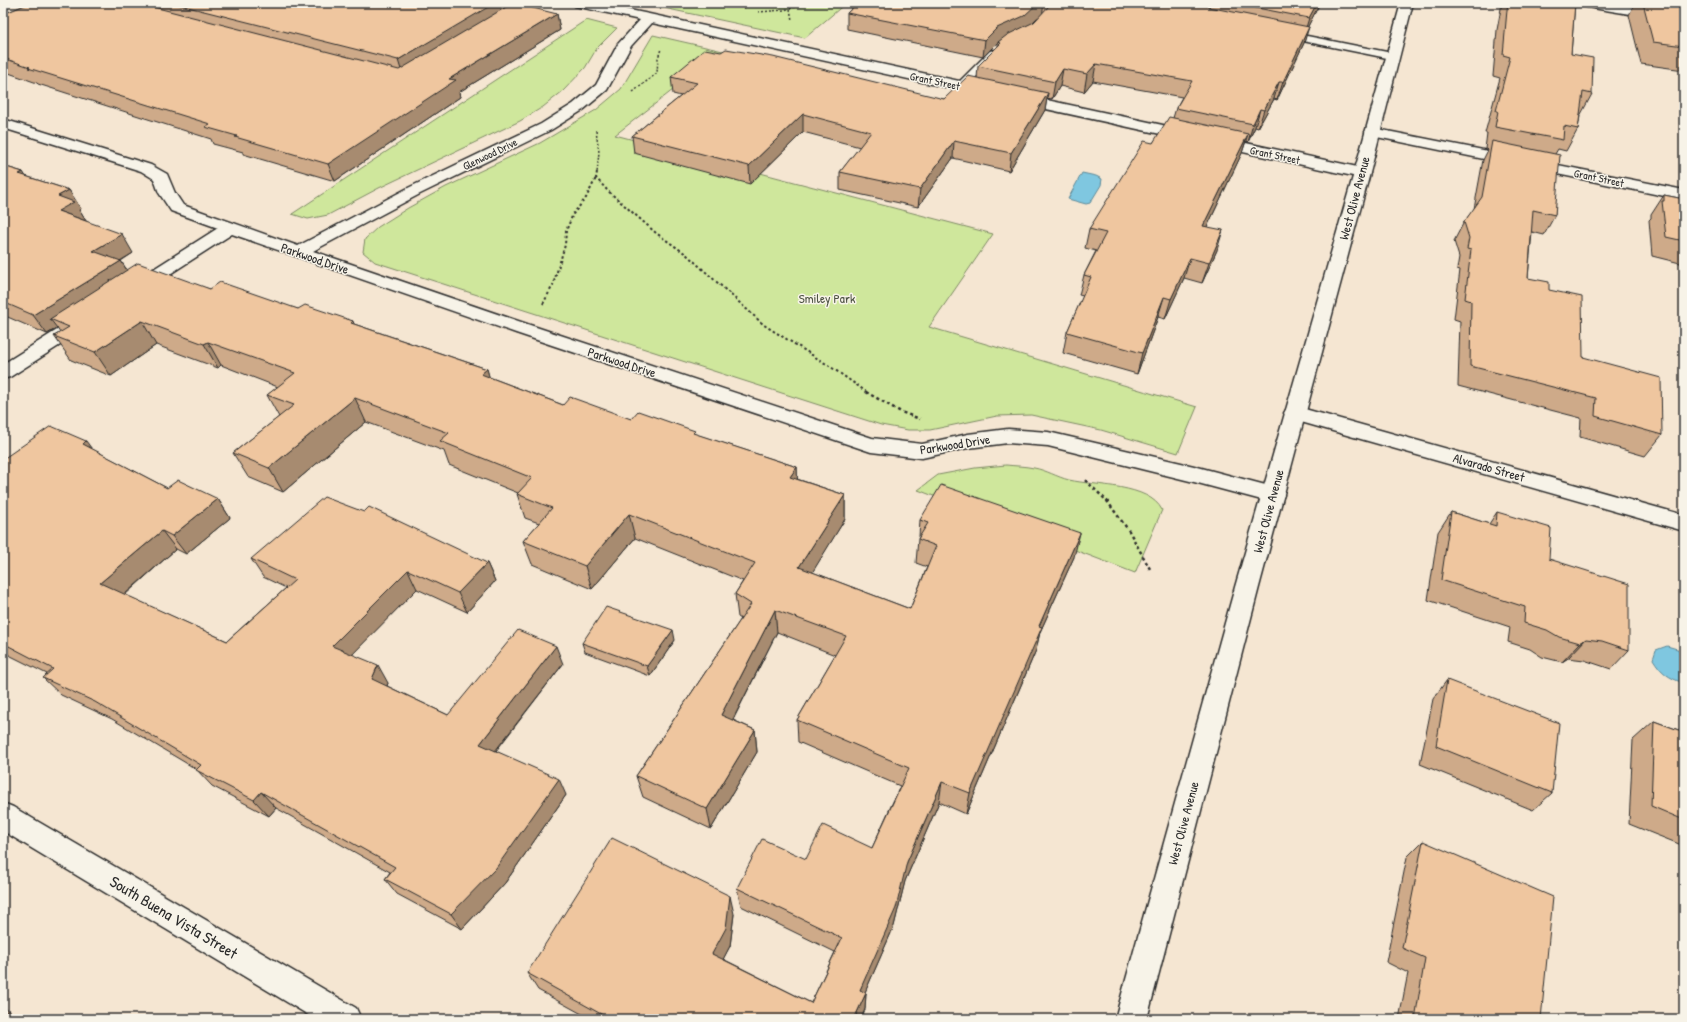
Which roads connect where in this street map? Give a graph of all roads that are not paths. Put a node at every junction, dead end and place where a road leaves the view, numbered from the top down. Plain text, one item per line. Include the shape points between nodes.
1 (535, 3) edge
2 (579, 3) edge
3 (1407, 3) edge
4 (1587, 3) edge
5 (649, 18) junction
6 (1684, 19) edge
7 (497, 26) edge
8 (1268, 32) edge
9 (1004, 46) edge
10 (1392, 56) junction
11 (960, 87) junction
12 (3, 123) edge
13 (1372, 132) junction
14 (1362, 173) junction
15 (1684, 195) edge
16 (231, 227) junction
17 (299, 252) junction
18 (124, 296) edge
19 (97, 313) edge
20 (5, 369) edge
21 (1294, 413) junction
22 (1273, 495) junction
23 (1684, 523) edge
24 (3, 816) edge
25 (345, 1019) edge
26 (1131, 1019) edge

1 - 7 lane
2 - 5 street, Grant Street
3 - 10 street, West Olive Avenue
4 - 6 street
5 - 11 street, Grant Street
5 - 17 street, Glenwood Drive via 625,44 602,87 578,107 546,127 414,191
8 - 10 lane
9 - 11 lane
10 - 13 street, West Olive Avenue
11 - 14 street, Grant Street
12 - 16 street, Parkwood Drive via 146,168 161,177 167,193 178,208
13 - 14 street, West Olive Avenue
13 - 15 street, Grant Street
14 - 21 street, West Olive Avenue
16 - 17 street, Parkwood Drive
16 - 18 street
17 - 22 street, Parkwood Drive via 871,445 922,452 1008,436 1048,439
19 - 20 street
21 - 22 street, West Olive Avenue
21 - 23 street, Alvarado Street
22 - 26 street, West Olive Avenue
24 - 25 street, South Buena Vista Street

